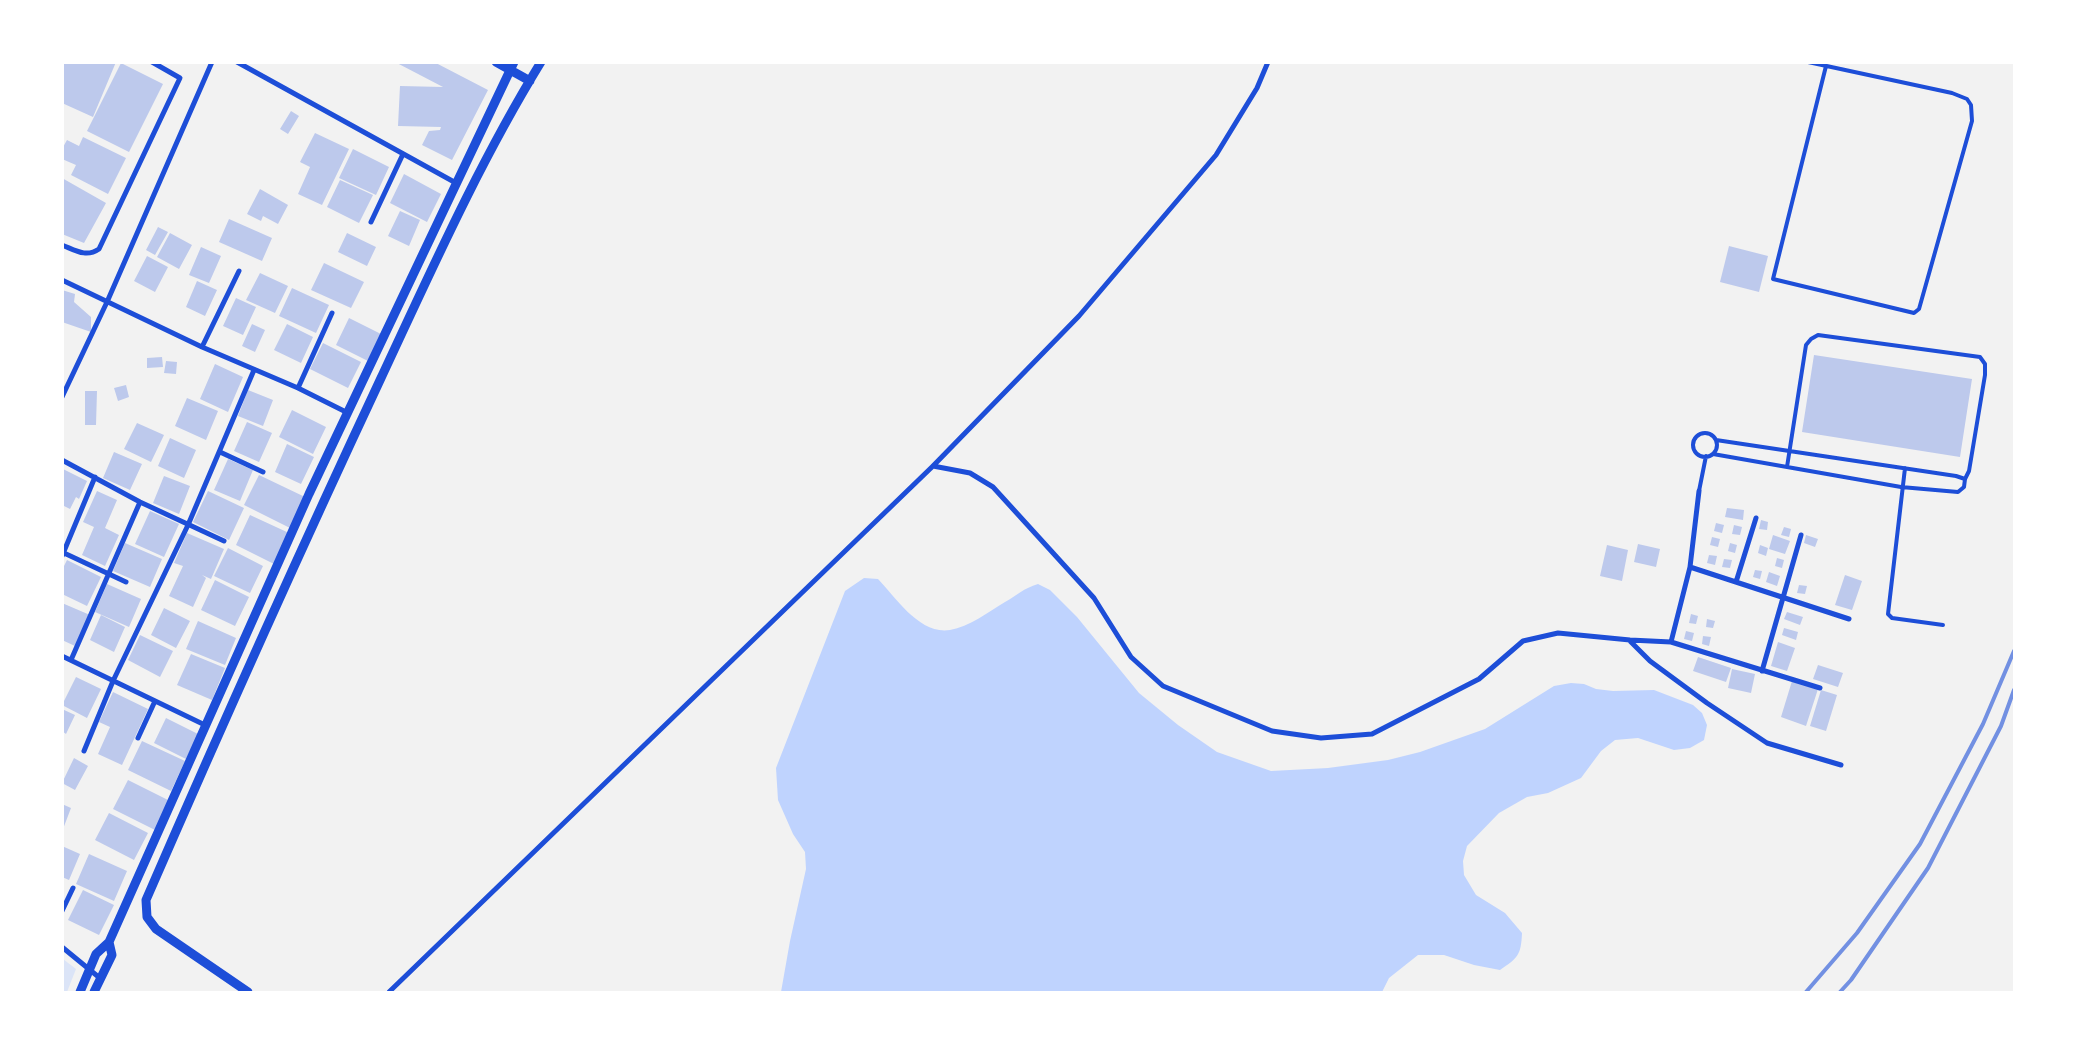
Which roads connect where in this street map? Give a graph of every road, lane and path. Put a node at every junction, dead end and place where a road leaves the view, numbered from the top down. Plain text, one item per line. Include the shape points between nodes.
1 (152, 62) edge
2 (212, 62) edge
3 (236, 62) edge
4 (496, 62) edge
5 (1268, 62) edge
6 (1808, 62) edge
7 (539, 63) edge
8 (512, 66) edge
9 (1826, 66) junction
10 (530, 81) junction
11 (402, 154) junction
12 (456, 183) junction
13 (371, 222) dead end
14 (62, 245) edge
15 (239, 271) dead end
16 (62, 280) edge
17 (107, 302) junction
18 (332, 313) dead end
19 (202, 347) junction
20 (254, 370) junction
21 (298, 388) junction
22 (62, 397) edge
23 (348, 414) junction
24 (1716, 440) junction
25 (1789, 451) junction
26 (220, 452) junction
27 (1713, 454) junction
28 (1706, 456) junction
29 (62, 460) edge
30 (933, 466) junction
31 (1787, 467) junction
32 (1905, 468) junction
33 (263, 472) dead end
34 (95, 477) junction
35 (1965, 478) junction
36 (1901, 487) junction
37 (1699, 491) joint
38 (140, 502) junction
39 (1756, 518) dead end
40 (188, 525) junction
41 (1800, 534) dead end
42 (224, 541) dead end
43 (63, 554) edge
44 (1690, 567) junction
45 (109, 574) junction
46 (126, 582) dead end
47 (1736, 582) junction
48 (1782, 598) junction
49 (1848, 620) dead end
50 (1943, 625) dead end
51 (1630, 640) junction
52 (1671, 642) junction
53 (62, 656) edge
54 (71, 660) junction
55 (1762, 670) junction
56 (113, 681) junction
57 (1820, 688) dead end
58 (155, 701) junction
59 (207, 726) junction
60 (138, 738) dead end
61 (84, 751) dead end
62 (1841, 765) dead end
63 (73, 888) dead end
64 (62, 911) edge
65 (109, 942) junction
66 (62, 947) edge
67 (90, 971) junction
68 (101, 980) junction
69 (80, 992) edge
70 (94, 992) edge
71 (248, 992) edge
72 (389, 992) edge

1 - 14 street via 180,78 99,249 93,253 82,253
2 - 17 street
3 - 11 street
4 - 8 street
5 - 30 street via 1257,88 1216,155 1079,316
6 - 9 lane
7 - 10 street
8 - 10 street
8 - 12 street
9 - 9 lane via 1773,279 1914,313 1919,310 1964,152 1972,120 1971,105 1967,99 1952,93
10 - 71 street via 470,190 362,419 146,900 147,917 156,929
11 - 12 street
11 - 13 street
12 - 23 street
15 - 19 street
16 - 17 street
17 - 19 street
17 - 22 street
18 - 21 street
19 - 20 street
20 - 21 street
20 - 26 street
21 - 23 street
23 - 59 street
24 - 25 lane
24 - 27 lane
24 - 28 lane via 1711,434 1704,433 1694,440 1696,452
25 - 31 lane
25 - 32 lane
25 - 35 lane via 1806,345 1818,335 1980,358 1985,364 1984,375 1970,471
26 - 33 street
26 - 40 street
27 - 28 lane
27 - 31 lane
28 - 37 lane
29 - 34 street
30 - 51 street via 970,473 993,487 1094,598 1131,657 1163,686 1272,731 1321,738 1372,734 1479,679 1524,641 1558,633
30 - 72 street
31 - 36 lane
32 - 35 lane
32 - 36 lane
34 - 38 street
34 - 43 street
35 - 36 lane via 1964,487 1958,492
36 - 50 lane via 1888,614 1892,618
37 - 44 street
38 - 40 street
38 - 45 street
39 - 47 street
40 - 42 street
40 - 56 street
41 - 48 street
43 - 45 street
44 - 47 street
44 - 52 street
45 - 46 street
45 - 54 street
47 - 48 street
48 - 49 street
48 - 55 street
51 - 52 street
51 - 62 street via 1657,666 1707,704 1767,743
52 - 55 street
53 - 54 street
54 - 56 street
55 - 57 street
56 - 58 street
56 - 61 street
58 - 59 street
58 - 60 street
59 - 65 street
63 - 64 street
65 - 67 street via 96,954
65 - 68 street via 112,955
66 - 67 street
67 - 68 street
67 - 69 street
68 - 70 street

